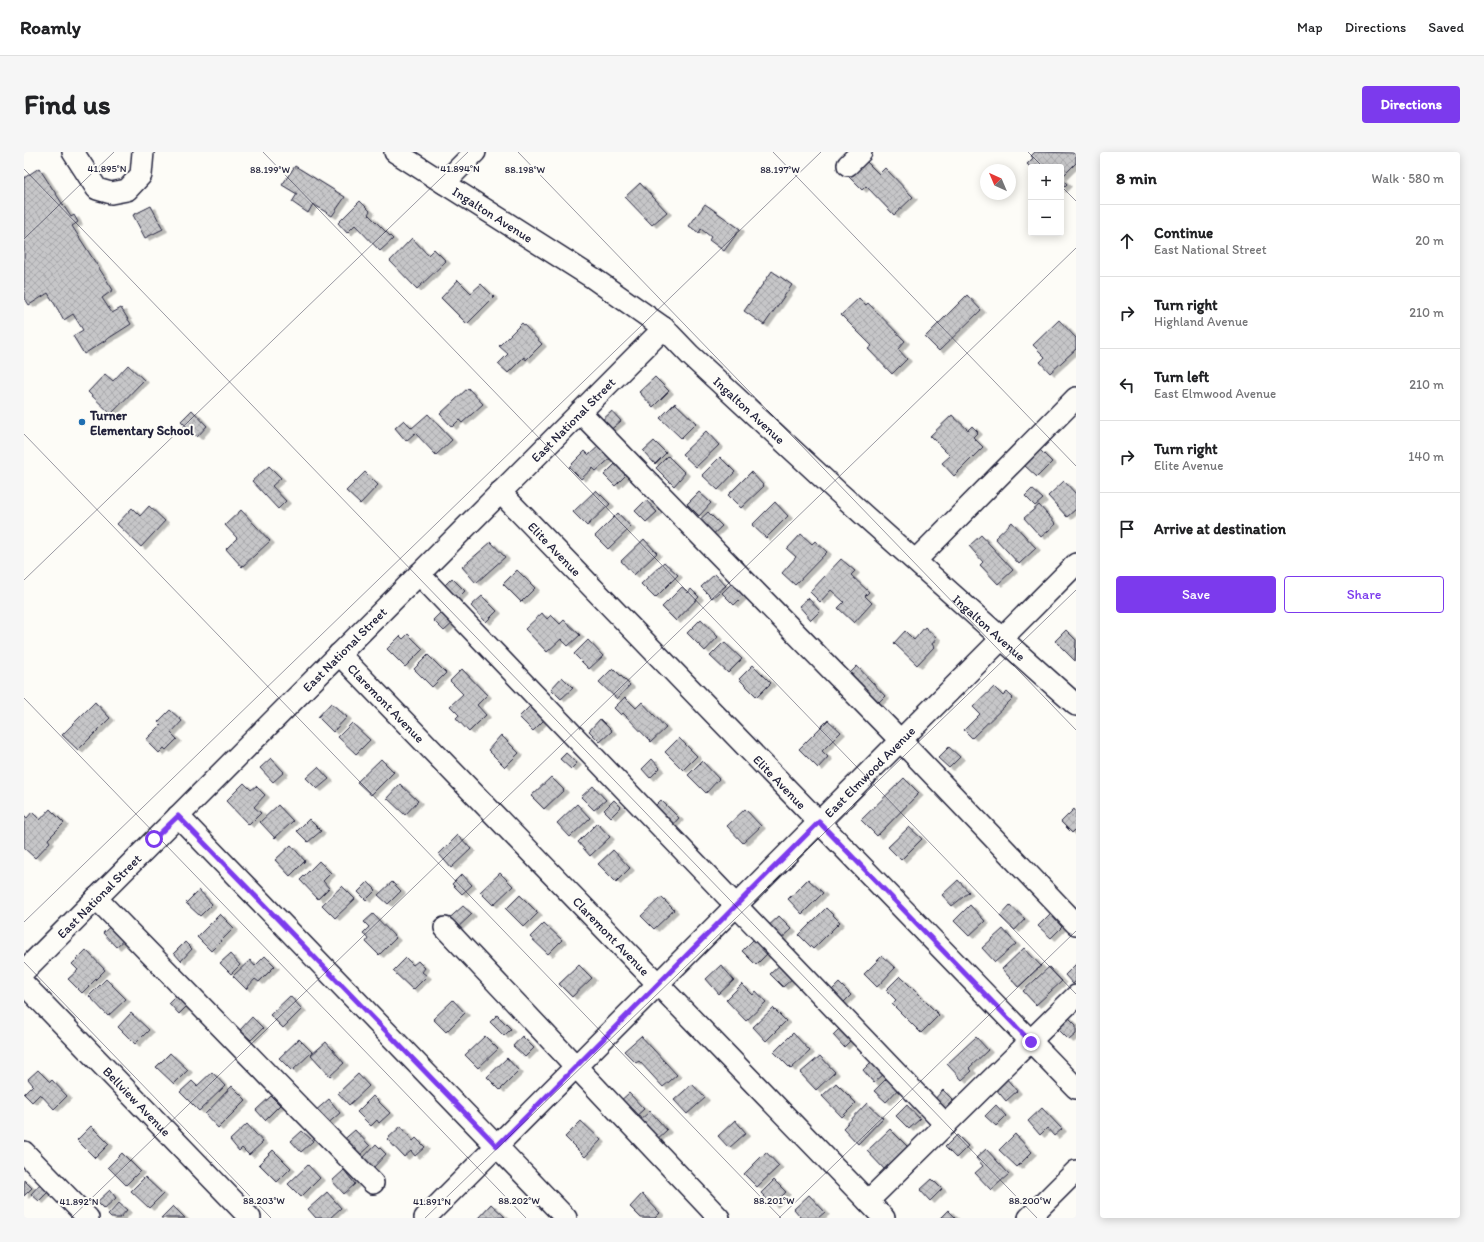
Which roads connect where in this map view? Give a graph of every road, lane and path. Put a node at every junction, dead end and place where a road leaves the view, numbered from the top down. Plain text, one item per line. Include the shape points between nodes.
1 (73, 152) edge
2 (143, 152) edge
3 (395, 152) edge
4 (475, 152) edge
5 (444, 183) junction
6 (664, 328) junction
7 (1076, 398) edge
8 (580, 412) junction
9 (500, 492) junction
10 (916, 560) junction
11 (1076, 564) edge
12 (419, 574) junction
13 (1001, 638) junction
14 (339, 654) junction
15 (1076, 705) edge
16 (900, 740) junction
17 (178, 816) junction
18 (819, 822) junction
19 (96, 898) junction
20 (736, 906) junction
21 (1076, 924) edge
22 (445, 928) dead end
23 (24, 971) edge
24 (24, 984) edge
25 (658, 984) junction
26 (1076, 996) edge
27 (1031, 1042) junction
28 (577, 1066) junction
29 (1076, 1088) edge
30 (946, 1125) junction
31 (497, 1146) junction
32 (24, 1152) edge
33 (1076, 1171) edge
34 (373, 1183) dead end
35 (868, 1202) junction
36 (88, 1218) edge
37 (250, 1218) edge
38 (425, 1218) edge
39 (566, 1218) edge
40 (719, 1218) edge
41 (884, 1218) edge
42 (1029, 1218) edge

1 - 2 street via 97,188 111,194 127,190 141,175
3 - 5 street, Ingalton Avenue
4 - 5 street
5 - 6 street, Ingalton Avenue via 593,278
6 - 8 street, East National Street
6 - 10 street, Ingalton Avenue via 833,487
7 - 10 street
8 - 9 street, East National Street
8 - 16 street
9 - 12 street, East National Street
9 - 18 street, Elite Avenue
10 - 13 street, Ingalton Avenue
11 - 13 street, East Elmwood Avenue
12 - 14 street, East National Street
12 - 20 street
13 - 15 street, Ingalton Avenue
13 - 16 street, East Elmwood Avenue
14 - 17 street, East National Street
14 - 25 street, Claremont Avenue
16 - 18 street, East Elmwood Avenue
16 - 21 street
17 - 19 street, East National Street
17 - 31 street
18 - 20 street, East Elmwood Avenue
18 - 27 street, Elite Avenue
19 - 23 street, East National Street
19 - 34 street
20 - 25 street, East Elmwood Avenue
20 - 30 street
22 - 28 street
24 - 37 street, Bellview Avenue
25 - 28 street, East Elmwood Avenue
25 - 35 street, Claremont Avenue
26 - 27 street
27 - 29 street, Elite Avenue
27 - 30 street
28 - 31 street, East Elmwood Avenue
28 - 40 street
30 - 35 street
31 - 38 street, East Elmwood Avenue
31 - 39 street
32 - 36 street
33 - 42 street
35 - 41 street, Claremont Avenue

